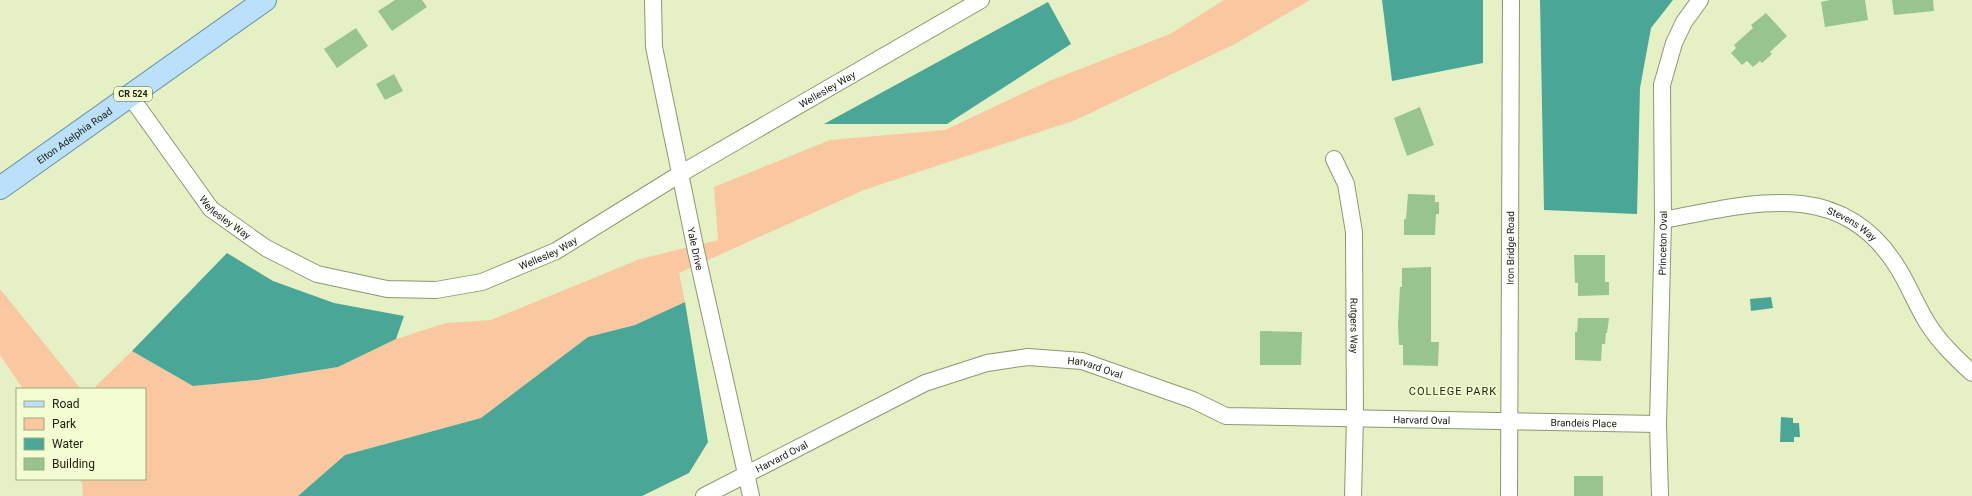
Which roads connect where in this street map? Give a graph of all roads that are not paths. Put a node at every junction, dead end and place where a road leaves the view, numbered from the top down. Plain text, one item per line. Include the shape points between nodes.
1 (265, 0) edge
2 (653, 0) edge
3 (981, 0) edge
4 (1511, 0) edge
5 (1700, 0) edge
6 (130, 96) junction
7 (1334, 159) dead end
8 (680, 174) junction
9 (0, 188) edge
10 (1663, 220) junction
11 (1972, 373) edge
12 (1355, 418) junction
13 (1509, 422) junction
14 (1658, 424) junction
15 (746, 476) junction
16 (704, 496) edge
17 (751, 496) edge
18 (1353, 496) edge
19 (1509, 496) edge
20 (1660, 496) edge

1 - 6 main road, Elton Adelphia Road / CR 524
2 - 8 street, Yale Drive via 654,47
3 - 8 street, Wellesley Way
4 - 13 street, Iron Bridge Road
5 - 10 street, Princeton Oval via 1684,22 1674,43 1662,85
6 - 8 street, Wellesley Way via 210,209 266,248 317,274 387,289 436,290 482,282 556,251
6 - 9 main road, Elton Adelphia Road / CR 524
7 - 12 street, Rutgers Way via 1346,184 1354,232
8 - 15 street, Yale Drive
10 - 11 street, Stevens Way via 1752,203 1781,201 1810,204 1838,213 1878,241 1897,265 1928,324 1942,343
10 - 14 street, Princeton Oval
12 - 13 street, Harvard Oval
12 - 15 street, Harvard Oval via 1226,416 1193,400 1082,361 1028,357 987,363 925,383
12 - 18 street, Rutgers Way
13 - 14 street, Brandeis Place
13 - 19 street, Iron Bridge Road
14 - 20 street, Princeton Oval
15 - 16 street, Harvard Oval
15 - 17 street, Yale Drive

